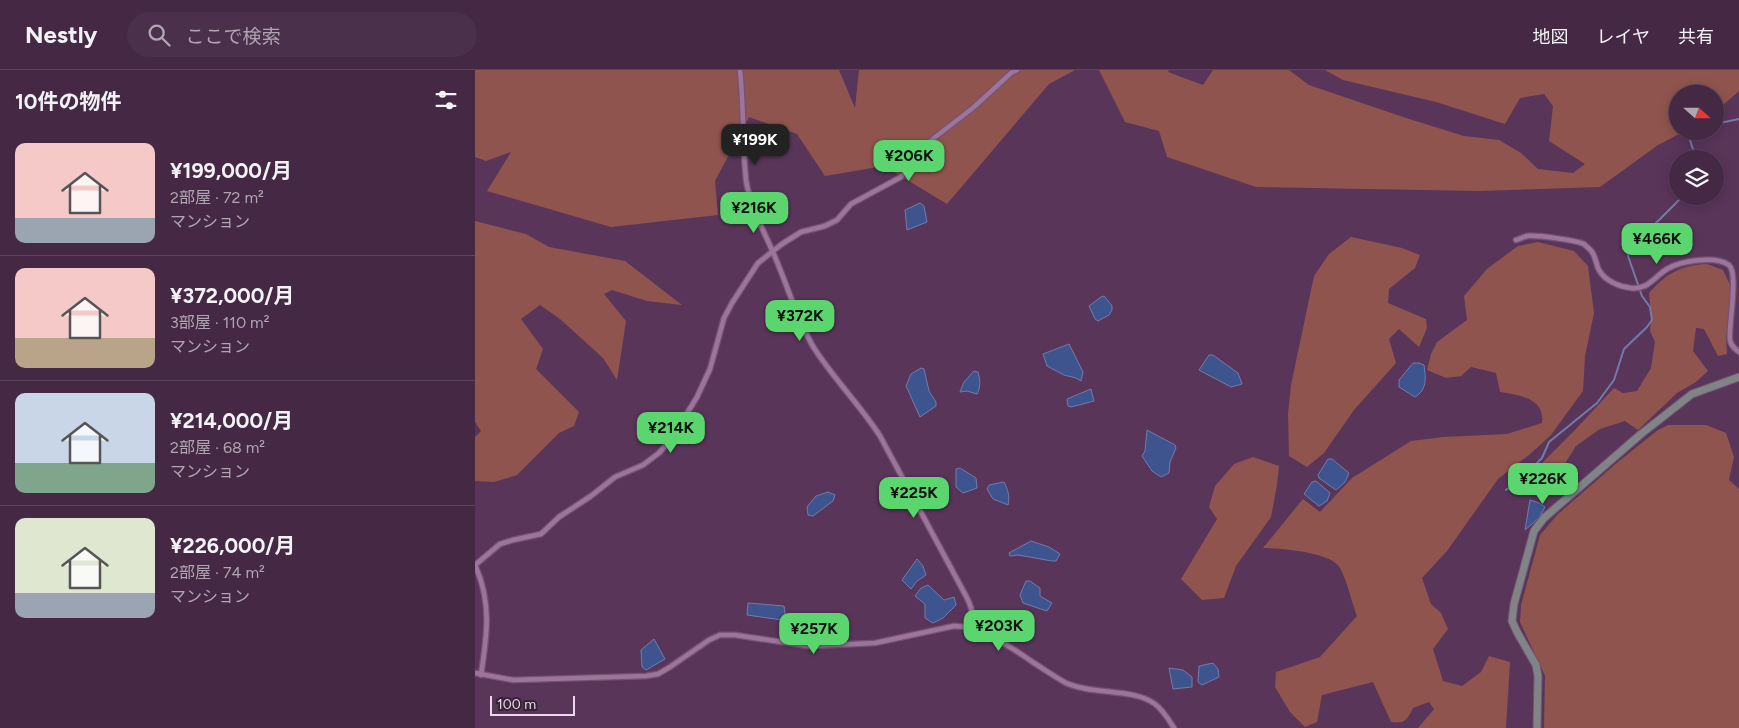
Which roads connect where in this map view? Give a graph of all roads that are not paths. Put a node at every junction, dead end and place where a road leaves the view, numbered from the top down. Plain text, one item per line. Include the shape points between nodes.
1 (740, 70) edge
2 (1017, 70) edge
3 (1516, 240) dead end
4 (773, 251) junction
5 (1739, 352) edge
6 (1739, 377) edge
7 (475, 565) edge
8 (971, 626) junction
9 (475, 673) edge
10 (481, 675) junction
11 (1174, 728) edge
12 (1537, 728) edge

1 - 4 street via 746,180 753,209
2 - 4 street via 916,152 901,177 851,204 837,220 801,232
3 - 5 street via 1542,236 1584,244 1593,253 1606,279 1629,288 1646,287 1666,270 1689,262 1719,261 1729,265 1734,290 1730,340
4 - 7 street via 758,262 732,302 697,397 677,431 659,452 643,465 615,477 541,534 500,544
4 - 8 street via 813,346 880,436 971,605
6 - 12 street via 1692,394 1544,518 1534,531 1512,621 1536,665
7 - 10 street via 483,582 487,606 487,637
8 - 10 street via 954,626 875,643 808,646 720,635 658,674 645,676 513,680
8 - 11 street via 1069,684 1136,696 1155,704
9 - 10 street

